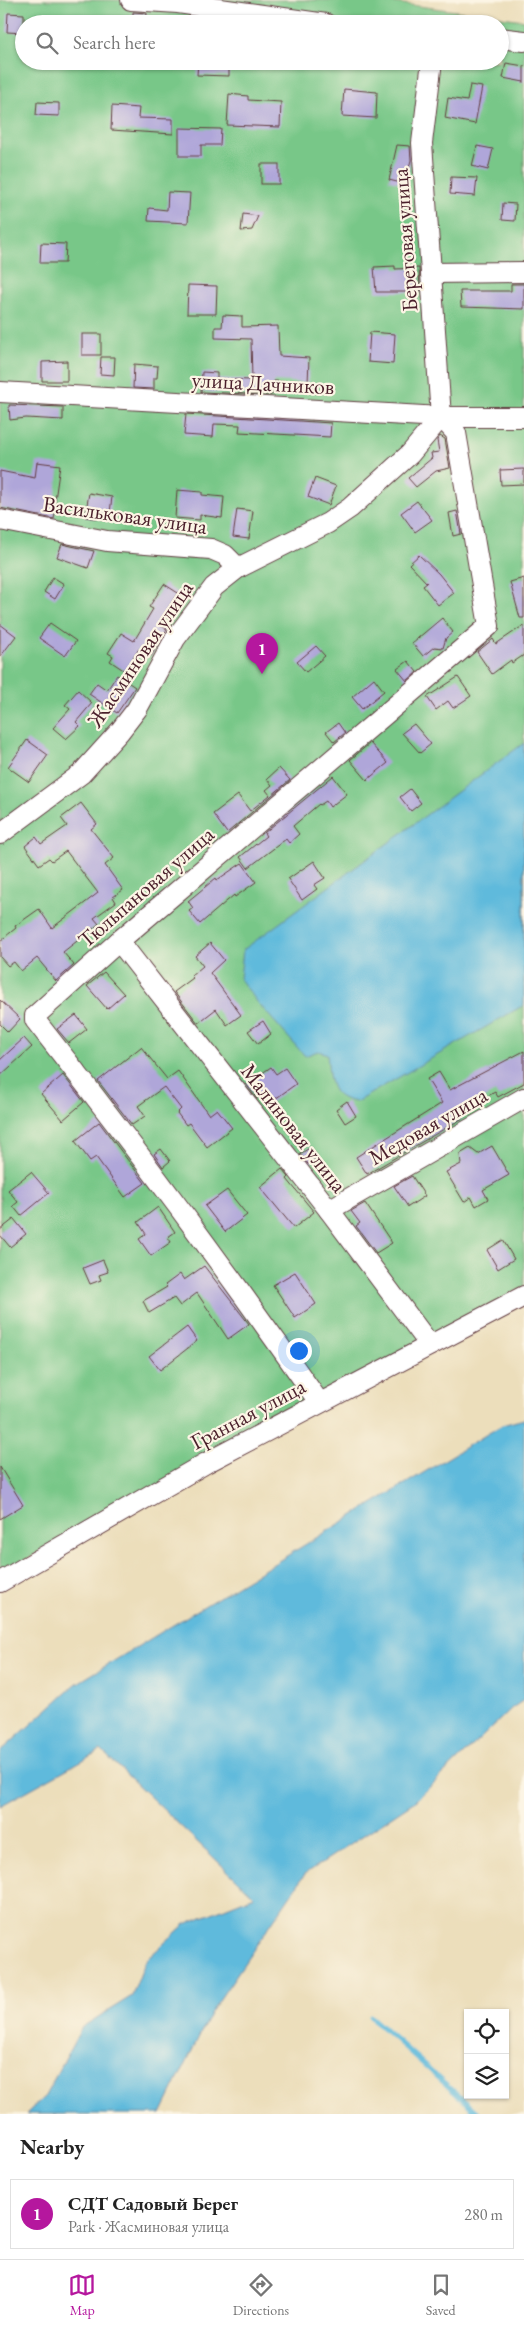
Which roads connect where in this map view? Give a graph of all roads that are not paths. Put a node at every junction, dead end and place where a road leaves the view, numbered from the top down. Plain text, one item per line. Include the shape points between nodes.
1 (131, 0) edge
2 (263, 15) edge
3 (509, 39) edge
4 (524, 40) edge
5 (431, 70) edge
6 (524, 272) edge
7 (430, 273) junction
8 (0, 392) edge
9 (442, 416) junction
10 (524, 417) edge
11 (0, 520) edge
12 (238, 568) junction
13 (0, 834) edge
14 (119, 941) junction
15 (524, 1098) edge
16 (329, 1210) junction
17 (524, 1296) edge
18 (430, 1345) junction
19 (319, 1402) junction
20 (0, 1582) edge

1 - 2 street
3 - 4 street
5 - 7 street, Береговая улица via 422,143
6 - 7 street
7 - 9 street, Береговая улица
8 - 9 street, улица Дачников
9 - 10 street, улица Дачников
9 - 12 street, Жасминовая улица via 410,454 350,508 328,524
9 - 14 street, Тюльпановая улица via 456,433 489,626
11 - 12 street, Васильковая улица via 107,541 211,550 225,555
12 - 13 street, Жасминовая улица via 214,587 175,639 137,709 120,732 81,774
14 - 16 street, Малиновая улица
14 - 19 street, Тюльпановая улица via 35,1016 35,1020 129,1139
15 - 16 street, Медовая улица
16 - 18 street, Малиновая улица
17 - 18 street, Гранная улица
18 - 19 street, Гранная улица
19 - 20 street, Гранная улица

